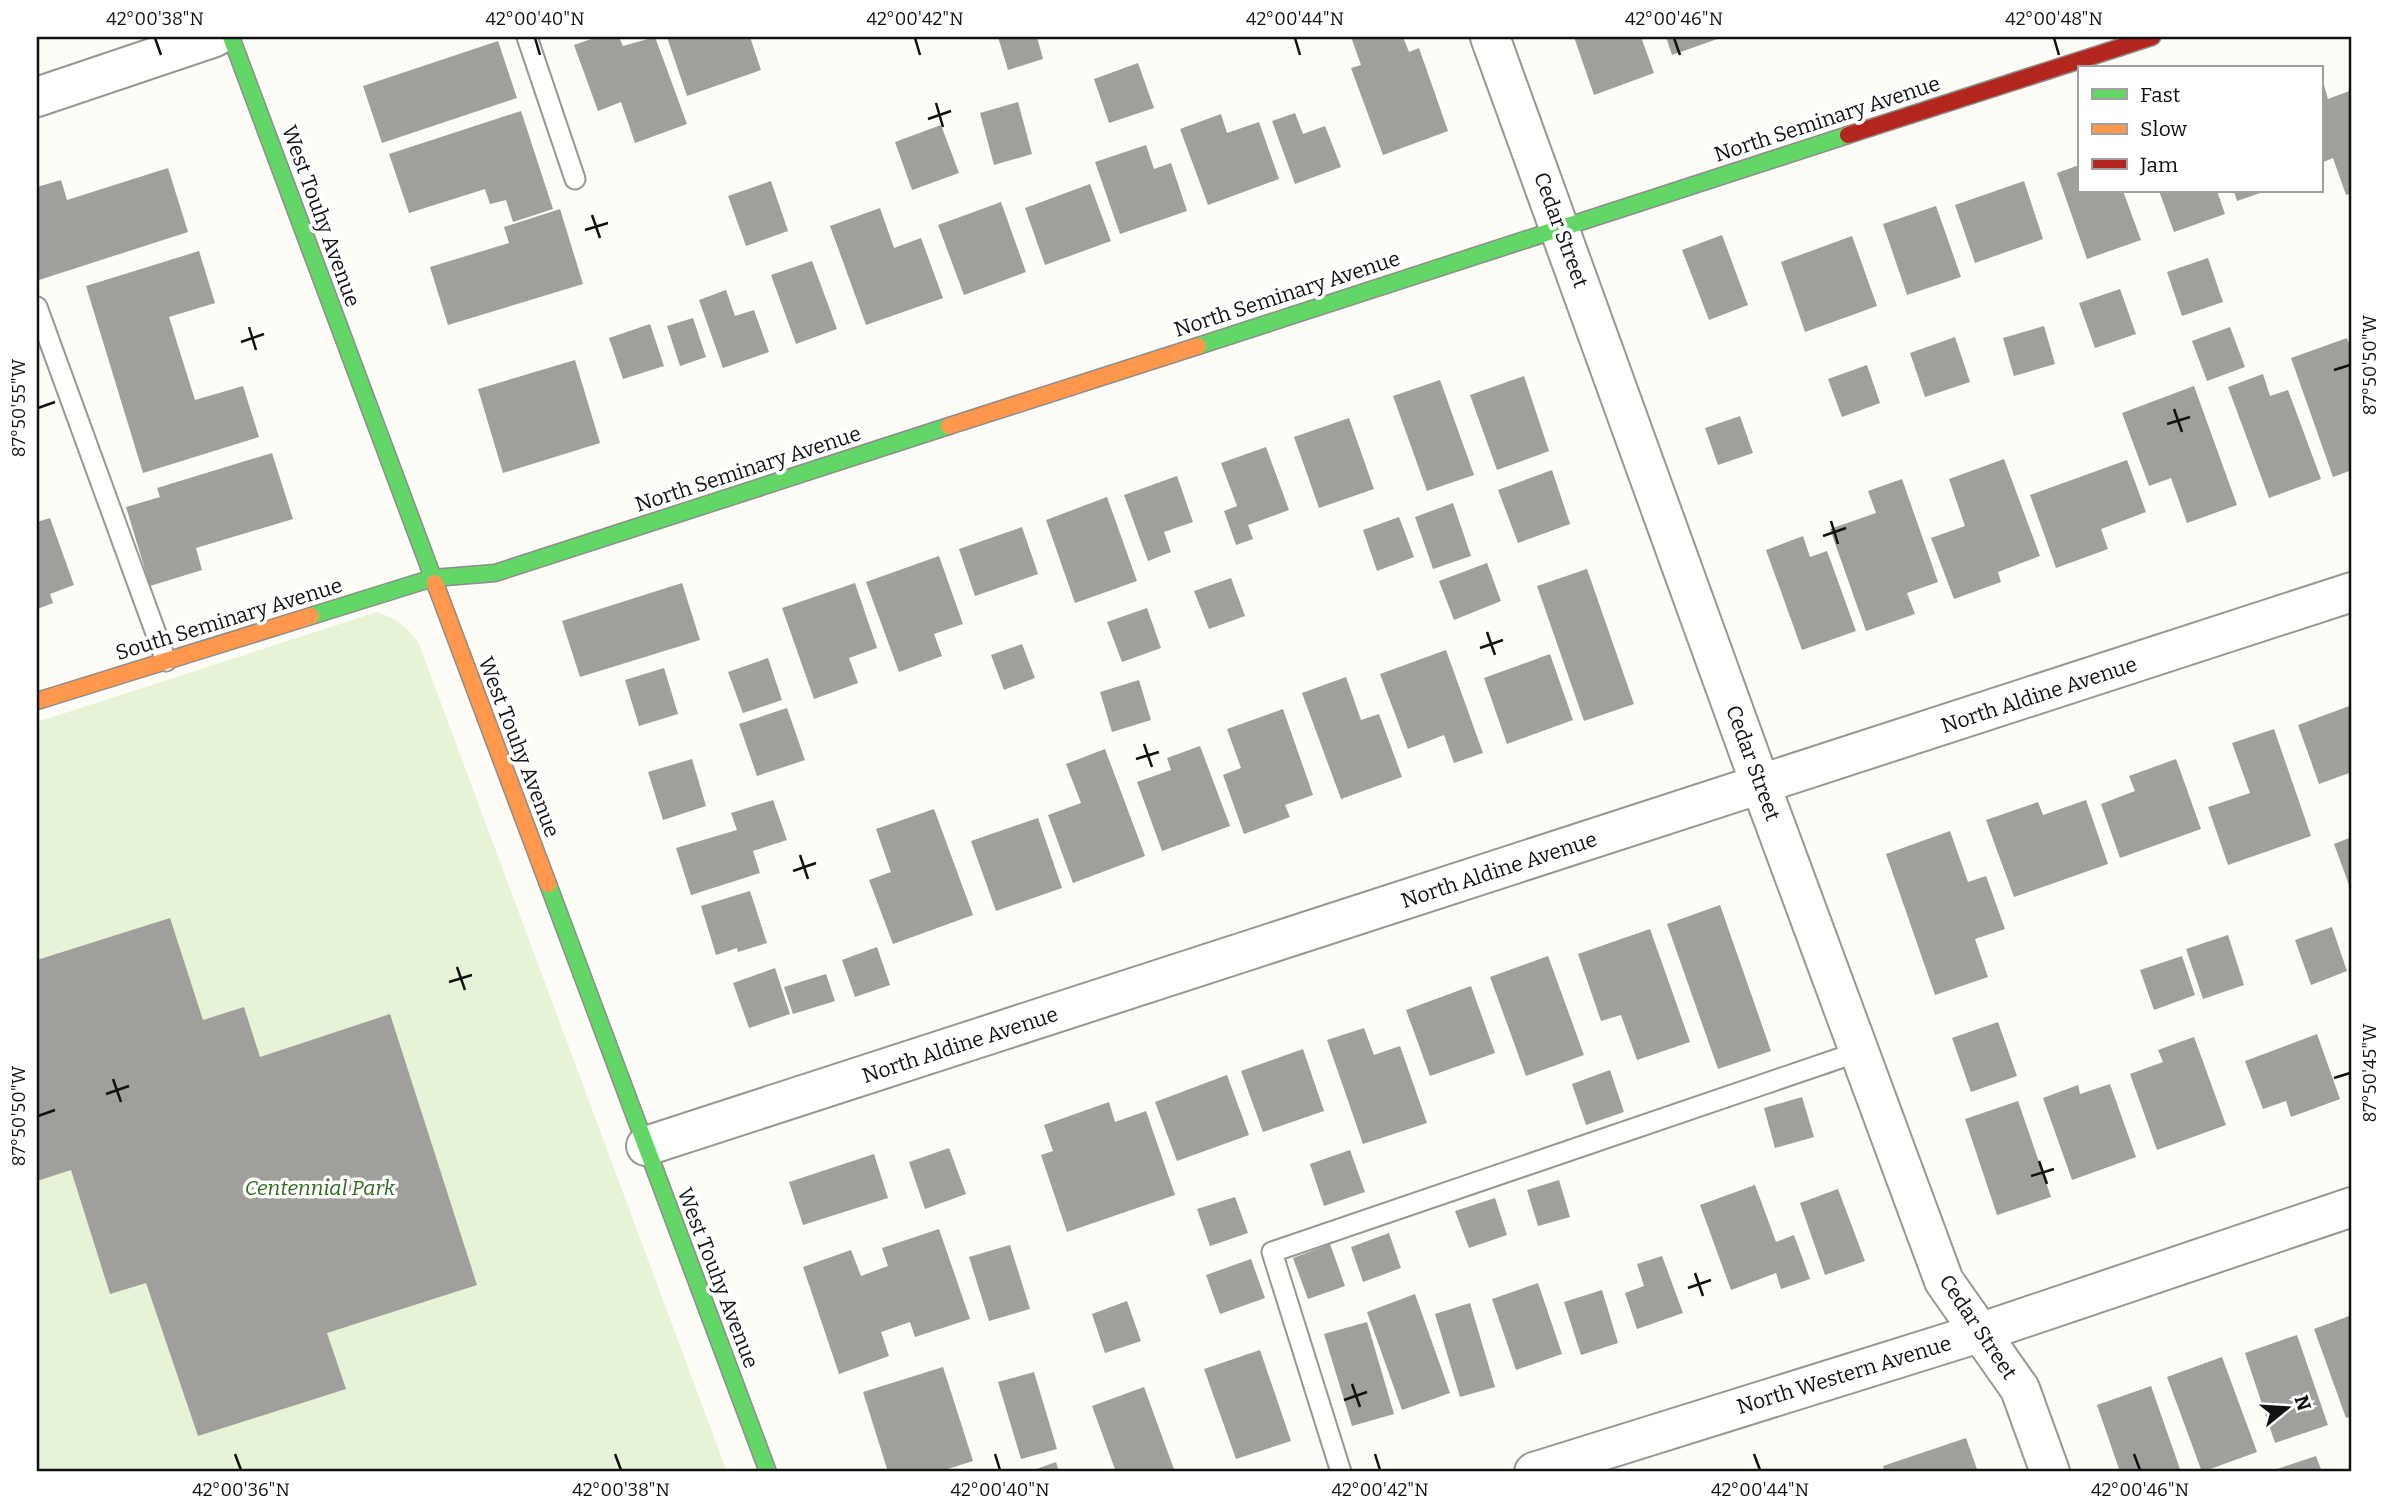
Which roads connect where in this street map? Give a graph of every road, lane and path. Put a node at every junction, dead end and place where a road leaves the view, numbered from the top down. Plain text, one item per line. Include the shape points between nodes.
1 (215, 37) edge
2 (231, 37) edge
3 (527, 37) edge
4 (1490, 37) edge
5 (2152, 37) edge
6 (37, 97) edge
7 (575, 179) dead end
8 (1560, 228) junction
9 (37, 307) edge
10 (433, 578) junction
11 (2352, 592) edge
12 (166, 661) junction
13 (37, 701) edge
14 (1761, 786) junction
15 (1858, 1052) junction
16 (646, 1146) junction
17 (2352, 1207) edge
18 (1979, 1333) junction
19 (768, 1472) edge
20 (1341, 1472) edge
21 (1534, 1472) edge
22 (2050, 1472) edge

1 - 6 street
2 - 10 street, West Touhy Avenue
3 - 7 lane
4 - 8 street, Cedar Street
5 - 8 street, North Seminary Avenue
8 - 10 street, North Seminary Avenue via 495,573
8 - 14 street, Cedar Street
9 - 12 lane
10 - 12 street, South Seminary Avenue
10 - 16 street, West Touhy Avenue
11 - 14 street, North Aldine Avenue
12 - 13 street, South Seminary Avenue
14 - 15 street, Cedar Street
14 - 16 street, North Aldine Avenue
15 - 18 street, Cedar Street via 1944,1281
15 - 20 lane via 1272,1252
16 - 19 street, West Touhy Avenue
17 - 18 street, North Western Avenue
18 - 21 street, North Western Avenue
18 - 22 street, Cedar Street via 2020,1390

